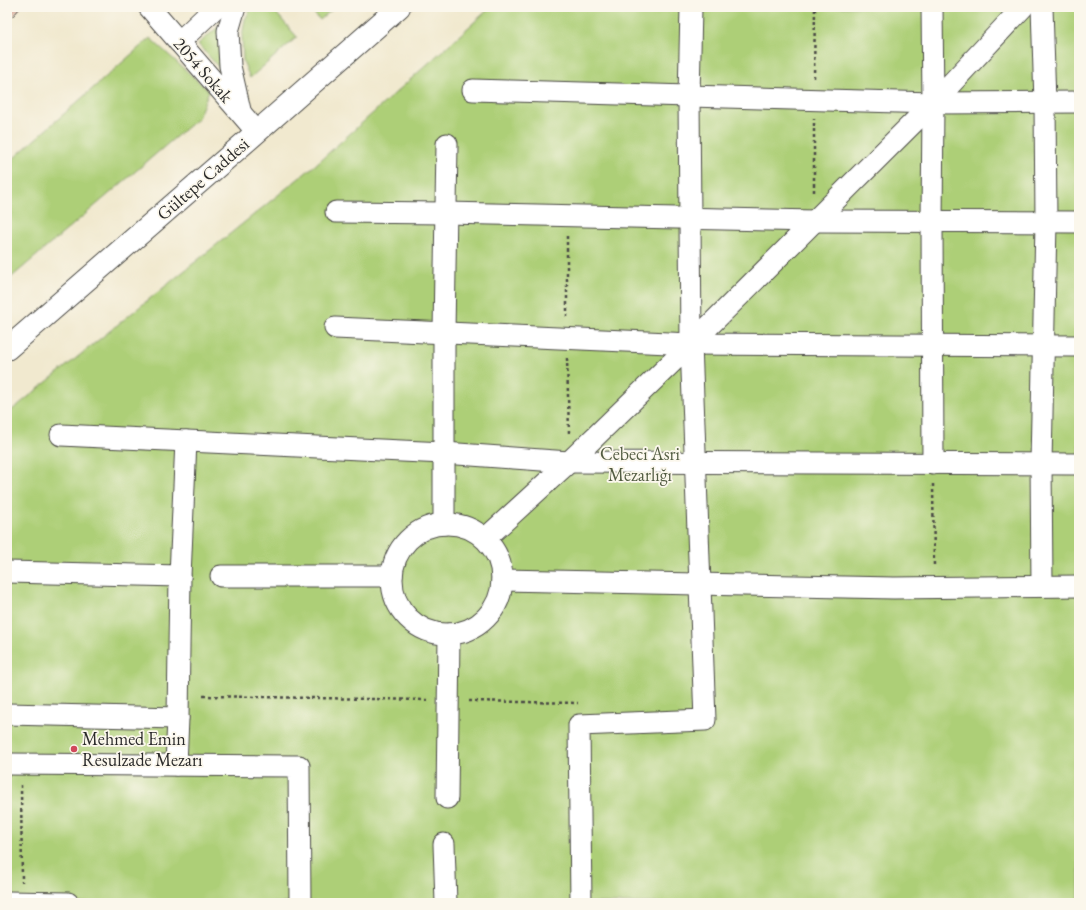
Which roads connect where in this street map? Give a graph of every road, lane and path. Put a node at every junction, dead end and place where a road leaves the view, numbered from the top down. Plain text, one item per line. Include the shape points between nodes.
1 (149, 7) edge
2 (216, 7) edge
3 (236, 7) edge
4 (399, 7) edge
5 (691, 7) edge
6 (932, 7) edge
7 (1022, 7) edge
8 (1042, 7) edge
9 (179, 42) junction
10 (474, 90) dead end
11 (689, 96) junction
12 (1079, 102) edge
13 (933, 103) junction
14 (1045, 103) junction
15 (240, 112) junction
16 (257, 132) junction
17 (447, 144) dead end
18 (336, 212) dead end
19 (446, 213) junction
20 (689, 218) junction
21 (814, 221) junction
22 (932, 222) junction
23 (1046, 222) junction
24 (1079, 222) edge
25 (335, 328) dead end
26 (444, 332) junction
27 (690, 344) junction
28 (932, 345) junction
29 (1044, 345) junction
30 (1079, 346) edge
31 (7, 349) edge
32 (61, 435) dead end
33 (186, 441) junction
34 (444, 453) junction
35 (569, 462) junction
36 (696, 463) junction
37 (1041, 463) junction
38 (933, 464) junction
39 (1079, 464) edge
40 (444, 524) junction
41 (486, 538) junction
42 (7, 572) edge
43 (180, 576) junction
44 (221, 576) dead end
45 (392, 576) junction
46 (502, 580) junction
47 (700, 584) junction
48 (1042, 586) junction
49 (1079, 586) edge
50 (934, 587) junction
51 (449, 634) junction
52 (203, 696) dead end
53 (448, 701) junction
54 (582, 703) dead end
55 (7, 714) edge
56 (178, 718) junction
57 (14, 764) edge
58 (176, 765) junction
59 (447, 798) dead end
60 (444, 844) dead end
61 (7, 902) edge
62 (22, 903) edge
63 (68, 903) edge
64 (300, 903) edge
65 (446, 903) edge
66 (581, 903) edge

1 - 9 lane, 2054 Sokak
2 - 9 lane
3 - 15 lane via 228,38 230,66
4 - 16 main road, Gültepe Caddesi
5 - 11 lane
6 - 13 lane
7 - 13 lane
8 - 14 lane
9 - 15 lane, 2054 Sokak
10 - 11 lane
11 - 13 lane
11 - 20 lane
12 - 14 lane
13 - 14 lane
13 - 21 lane
13 - 22 lane
14 - 23 lane
15 - 16 lane, 2054 Sokak
16 - 31 main road, Gültepe Caddesi
17 - 19 lane
18 - 19 lane
19 - 20 lane
19 - 26 lane
20 - 21 lane
20 - 27 lane
21 - 22 lane
21 - 27 lane
22 - 23 lane
22 - 28 lane
23 - 24 lane
23 - 29 lane
25 - 26 lane
26 - 27 lane
26 - 34 lane
27 - 28 lane
27 - 35 lane
27 - 36 lane
28 - 29 lane
28 - 38 lane
29 - 30 lane
29 - 37 lane
32 - 33 lane
33 - 34 lane
33 - 43 lane
34 - 35 lane
34 - 40 lane
35 - 36 lane
35 - 41 lane
36 - 38 lane
36 - 47 lane
37 - 38 lane
37 - 39 lane
37 - 48 lane
38 - 50 path
40 - 41 lane via 453,523 471,528
40 - 45 lane via 435,524 418,531 405,543 396,558
41 - 46 lane via 497,553 503,571
42 - 43 lane
43 - 56 lane
44 - 45 lane
45 - 51 lane via 394,594 401,610 414,623 430,632
46 - 47 lane
46 - 51 lane via 502,590 496,607 483,621 467,631
47 - 50 lane
47 - 66 lane via 705,720 579,725
48 - 49 lane
48 - 50 lane
51 - 53 lane
52 - 53 path
53 - 54 path
53 - 59 lane
55 - 56 lane
56 - 58 lane
57 - 58 lane
57 - 62 path
58 - 64 lane via 299,766
60 - 65 lane
61 - 62 lane
62 - 63 lane

